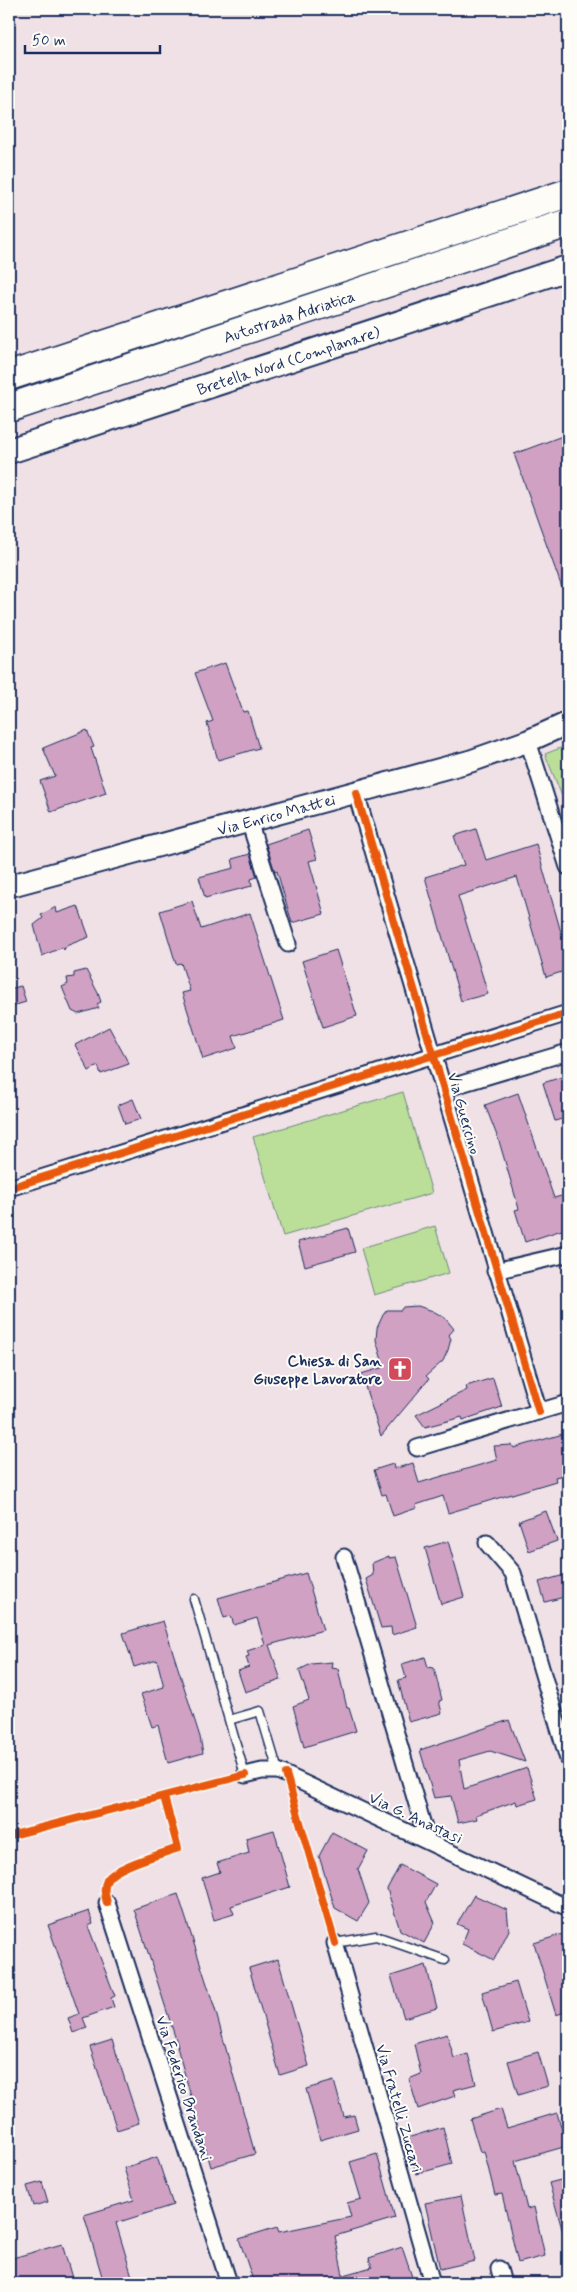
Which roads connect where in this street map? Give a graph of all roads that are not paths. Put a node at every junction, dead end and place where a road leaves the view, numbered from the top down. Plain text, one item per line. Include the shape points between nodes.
1 (568, 193) edge
2 (568, 223) edge
3 (568, 268) edge
4 (9, 376) edge
5 (9, 408) edge
6 (9, 451) edge
7 (568, 723) edge
8 (528, 741) junction
9 (356, 793) junction
10 (249, 821) junction
11 (568, 867) edge
12 (9, 886) edge
13 (288, 944) dead end
14 (568, 1013) edge
15 (568, 1052) edge
16 (434, 1054) junction
17 (444, 1089) junction
18 (9, 1188) edge
19 (568, 1254) edge
20 (496, 1271) junction
21 (568, 1403) edge
22 (538, 1412) junction
23 (417, 1448) dead end
24 (487, 1543) dead end
25 (344, 1557) dead end
26 (194, 1599) dead end
27 (229, 1720) junction
28 (568, 1759) edge
29 (278, 1771) junction
30 (245, 1775) joint
31 (428, 1842) junction
32 (107, 1903) dead end
33 (568, 1908) edge
34 (335, 1943) joint
35 (445, 1960) dead end
36 (229, 2283) edge
37 (432, 2283) edge

1 - 4 highway, Autostrada Adriatica
2 - 5 highway, Autostrada Adriatica
3 - 6 main road, Bretella Nord (Complanare)
7 - 8 street, Via Enrico Mattei
8 - 9 street, Via Enrico Mattei via 471,761
8 - 11 street
9 - 10 street, Via Enrico Mattei
9 - 16 street, Via Guercino
10 - 12 street, Via Enrico Mattei
10 - 13 street
14 - 16 street
15 - 17 street
16 - 17 street, Via Guercino
16 - 18 street
17 - 20 street, Via Guercino
19 - 20 street
20 - 22 street, Via Guercino
21 - 22 street
22 - 23 street
24 - 28 street via 514,1574
25 - 31 street
26 - 27 lane
27 - 29 lane via 260,1711
27 - 30 lane
29 - 30 street, Via G. Anastasi via 262,1770
29 - 31 street, Via G. Anastasi
31 - 33 street, Via G. Anastasi
32 - 36 street, Via Federico Brandani
34 - 35 lane via 376,1936
34 - 37 street, Via Fratelli Zuccari

